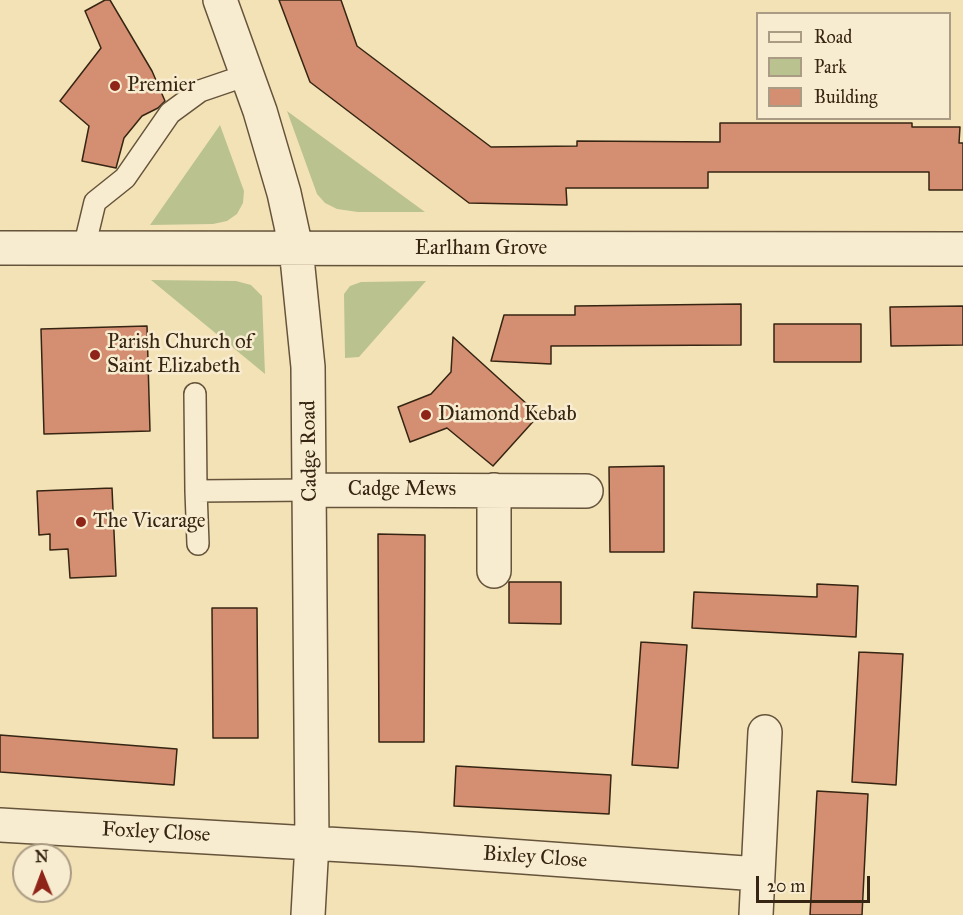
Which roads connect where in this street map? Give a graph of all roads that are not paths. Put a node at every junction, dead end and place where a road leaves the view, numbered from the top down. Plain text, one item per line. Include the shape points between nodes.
1 (220, 0) edge
2 (248, 75) junction
3 (0, 248) edge
4 (84, 248) junction
5 (296, 248) junction
6 (963, 249) edge
7 (195, 394) dead end
8 (311, 490) junction
9 (494, 490) junction
10 (196, 491) junction
11 (586, 491) dead end
12 (198, 544) dead end
13 (494, 571) dead end
14 (765, 732) dead end
15 (0, 825) edge
16 (312, 843) junction
17 (758, 874) junction
18 (308, 915) edge
19 (756, 915) edge

1 - 2 street, Cadge Road
2 - 4 lane via 200,91 171,113 125,178 95,202
2 - 5 street, Cadge Road via 284,193
3 - 4 street, Earlham Grove
4 - 5 street, Earlham Grove
5 - 6 street, Earlham Grove
5 - 8 street, Cadge Road via 308,367
7 - 10 lane
8 - 9 street, Cadge Mews
8 - 10 lane
8 - 16 street, Cadge Road
9 - 11 street, Cadge Mews
9 - 13 street
10 - 12 lane
14 - 17 street
15 - 16 street, Foxley Close
16 - 17 street, Bixley Close
16 - 18 street, Cadge Road
17 - 19 street

